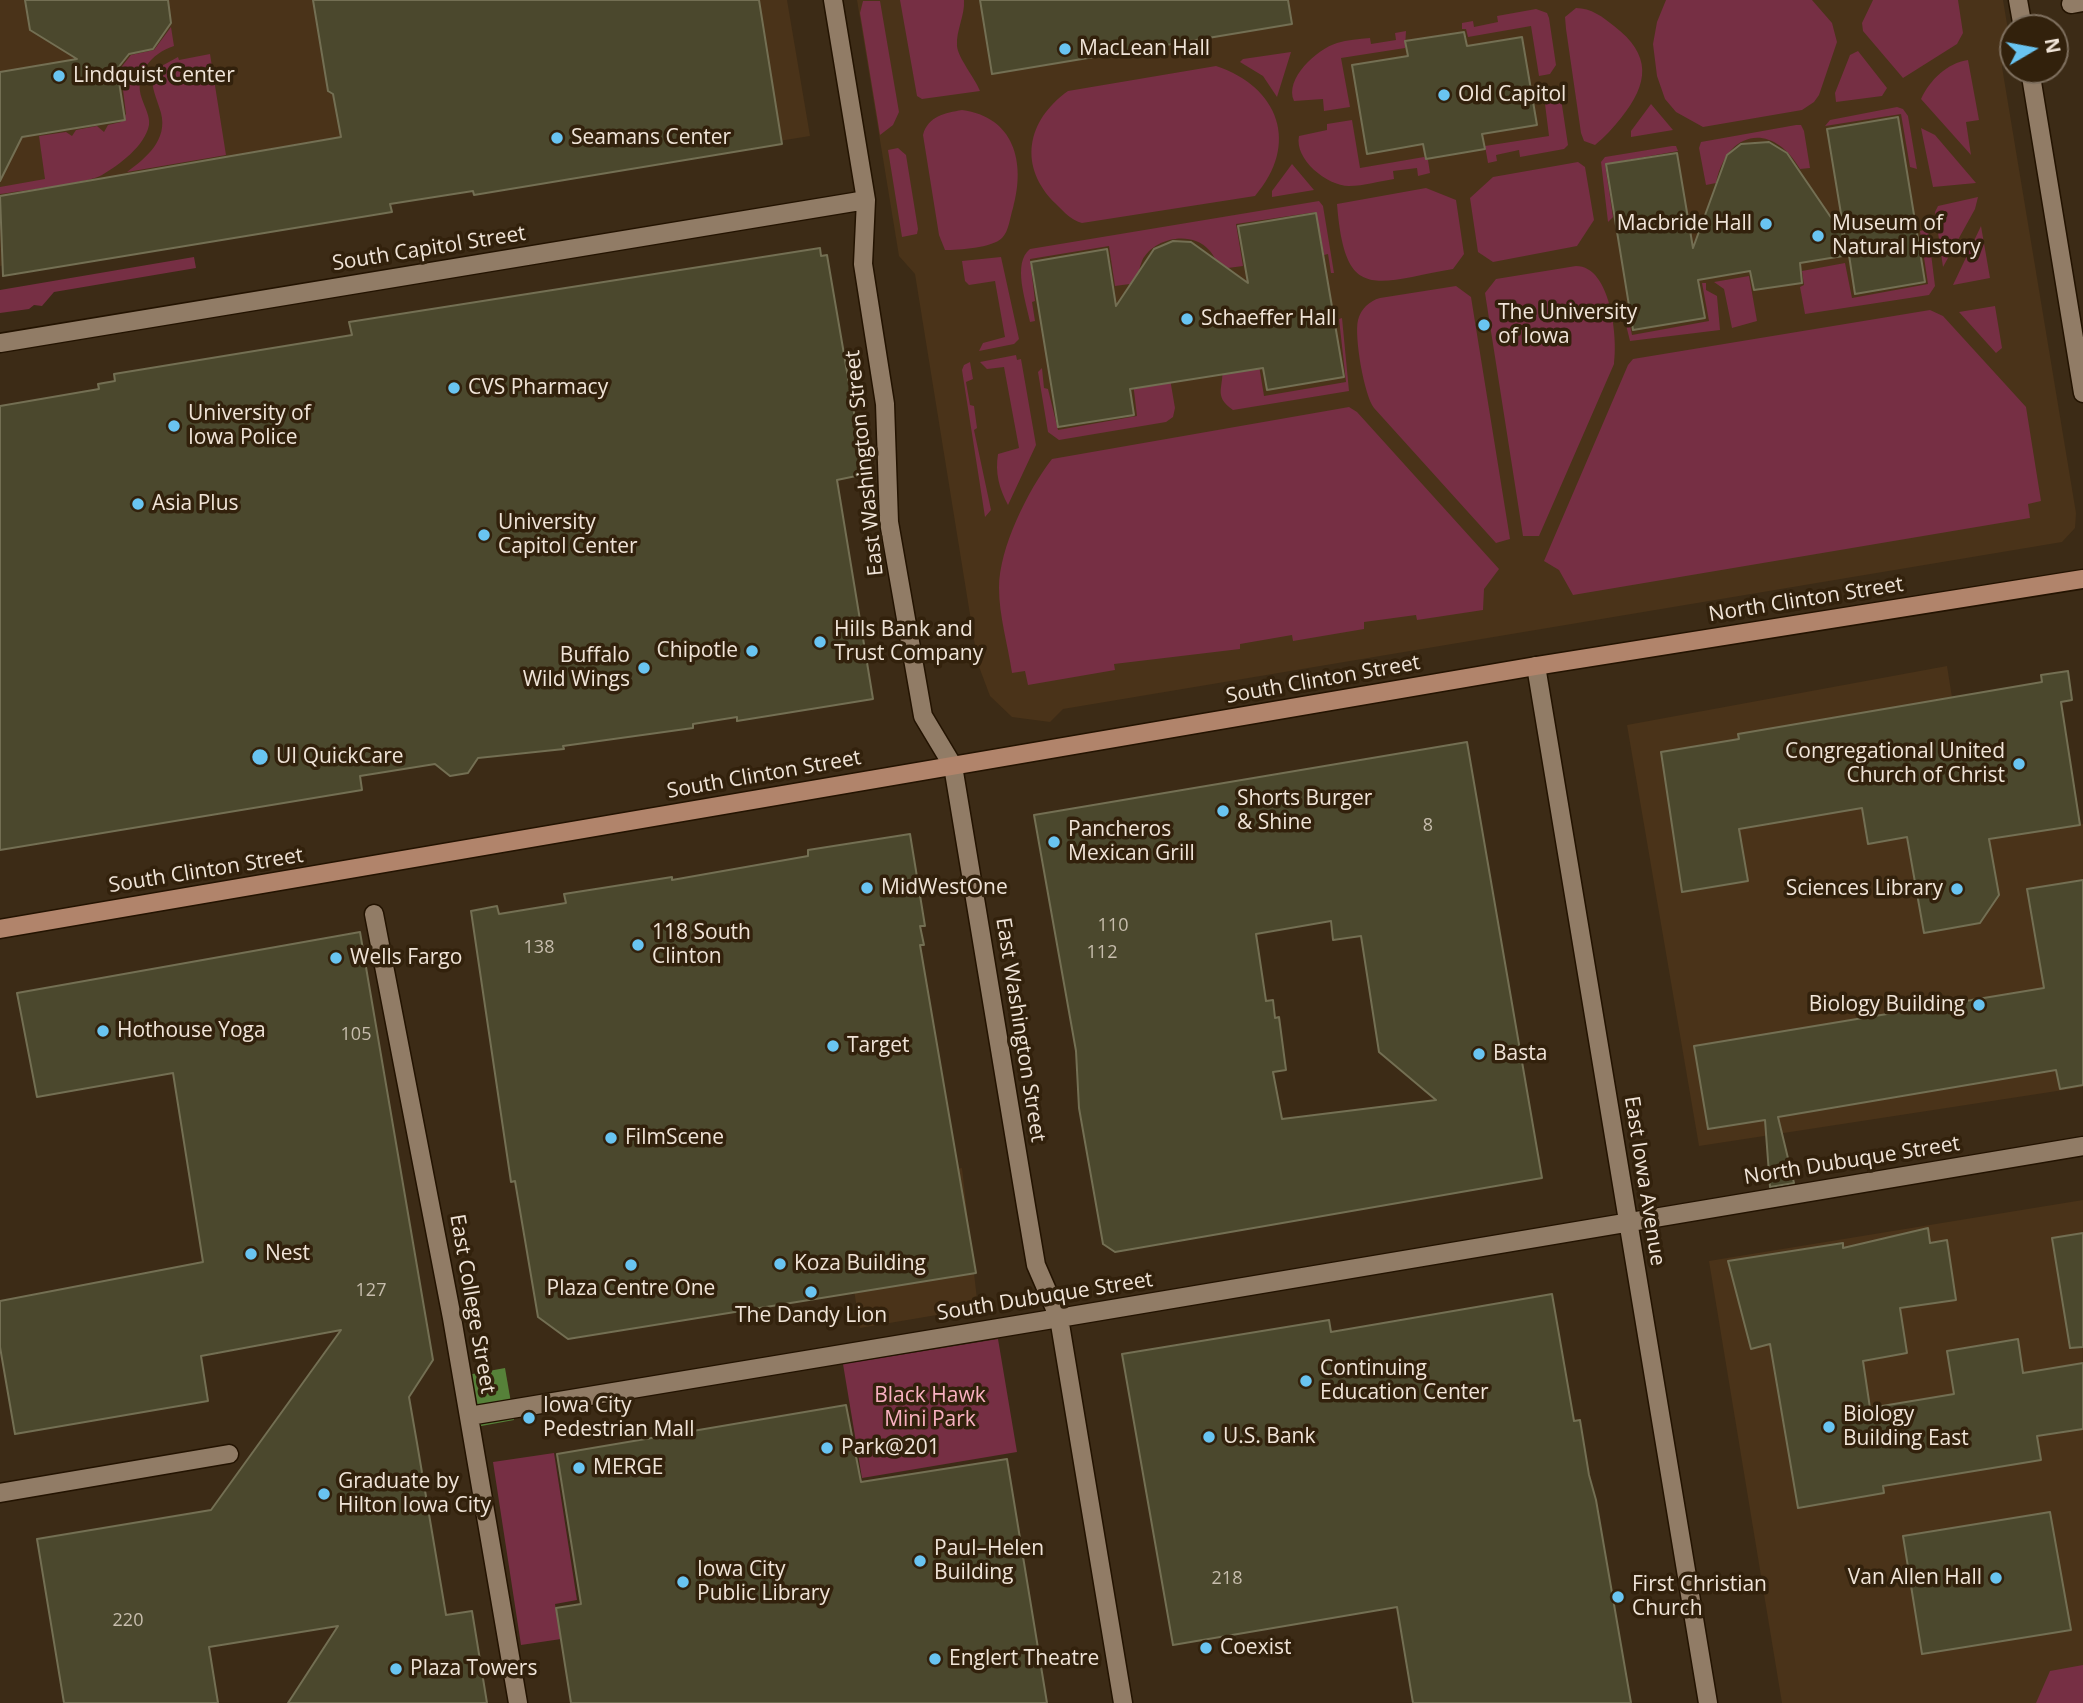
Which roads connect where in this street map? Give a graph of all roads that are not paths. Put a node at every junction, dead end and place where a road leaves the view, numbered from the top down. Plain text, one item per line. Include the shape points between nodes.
1 (833, 0) edge
2 (2032, 84) edge
3 (866, 200) junction
4 (0, 343) edge
5 (2083, 393) edge
6 (2083, 579) edge
7 (1536, 666) junction
8 (953, 766) junction
9 (374, 914) dead end
10 (0, 929) edge
11 (2083, 1146) edge
12 (1628, 1220) junction
13 (1059, 1318) junction
14 (469, 1416) junction
15 (229, 1454) dead end
16 (0, 1493) edge
17 (519, 1703) edge
18 (1123, 1703) edge
19 (1708, 1703) edge

1 - 3 street, East Washington Street
2 - 5 street
3 - 4 street, South Capitol Street
3 - 8 street, East Washington Street via 863,264 885,404 889,522 923,716
6 - 7 main road, North Clinton Street
7 - 8 main road, South Clinton Street
7 - 12 street, East Iowa Avenue
8 - 10 main road, South Clinton Street
8 - 13 street, East Washington Street via 1034,1253
9 - 14 street, East College Street
11 - 12 street, North Dubuque Street
12 - 13 street, South Dubuque Street
12 - 19 street, East Iowa Avenue
13 - 14 street, South Dubuque Street
13 - 18 street, East Washington Street
14 - 17 street, East College Street
15 - 16 street

